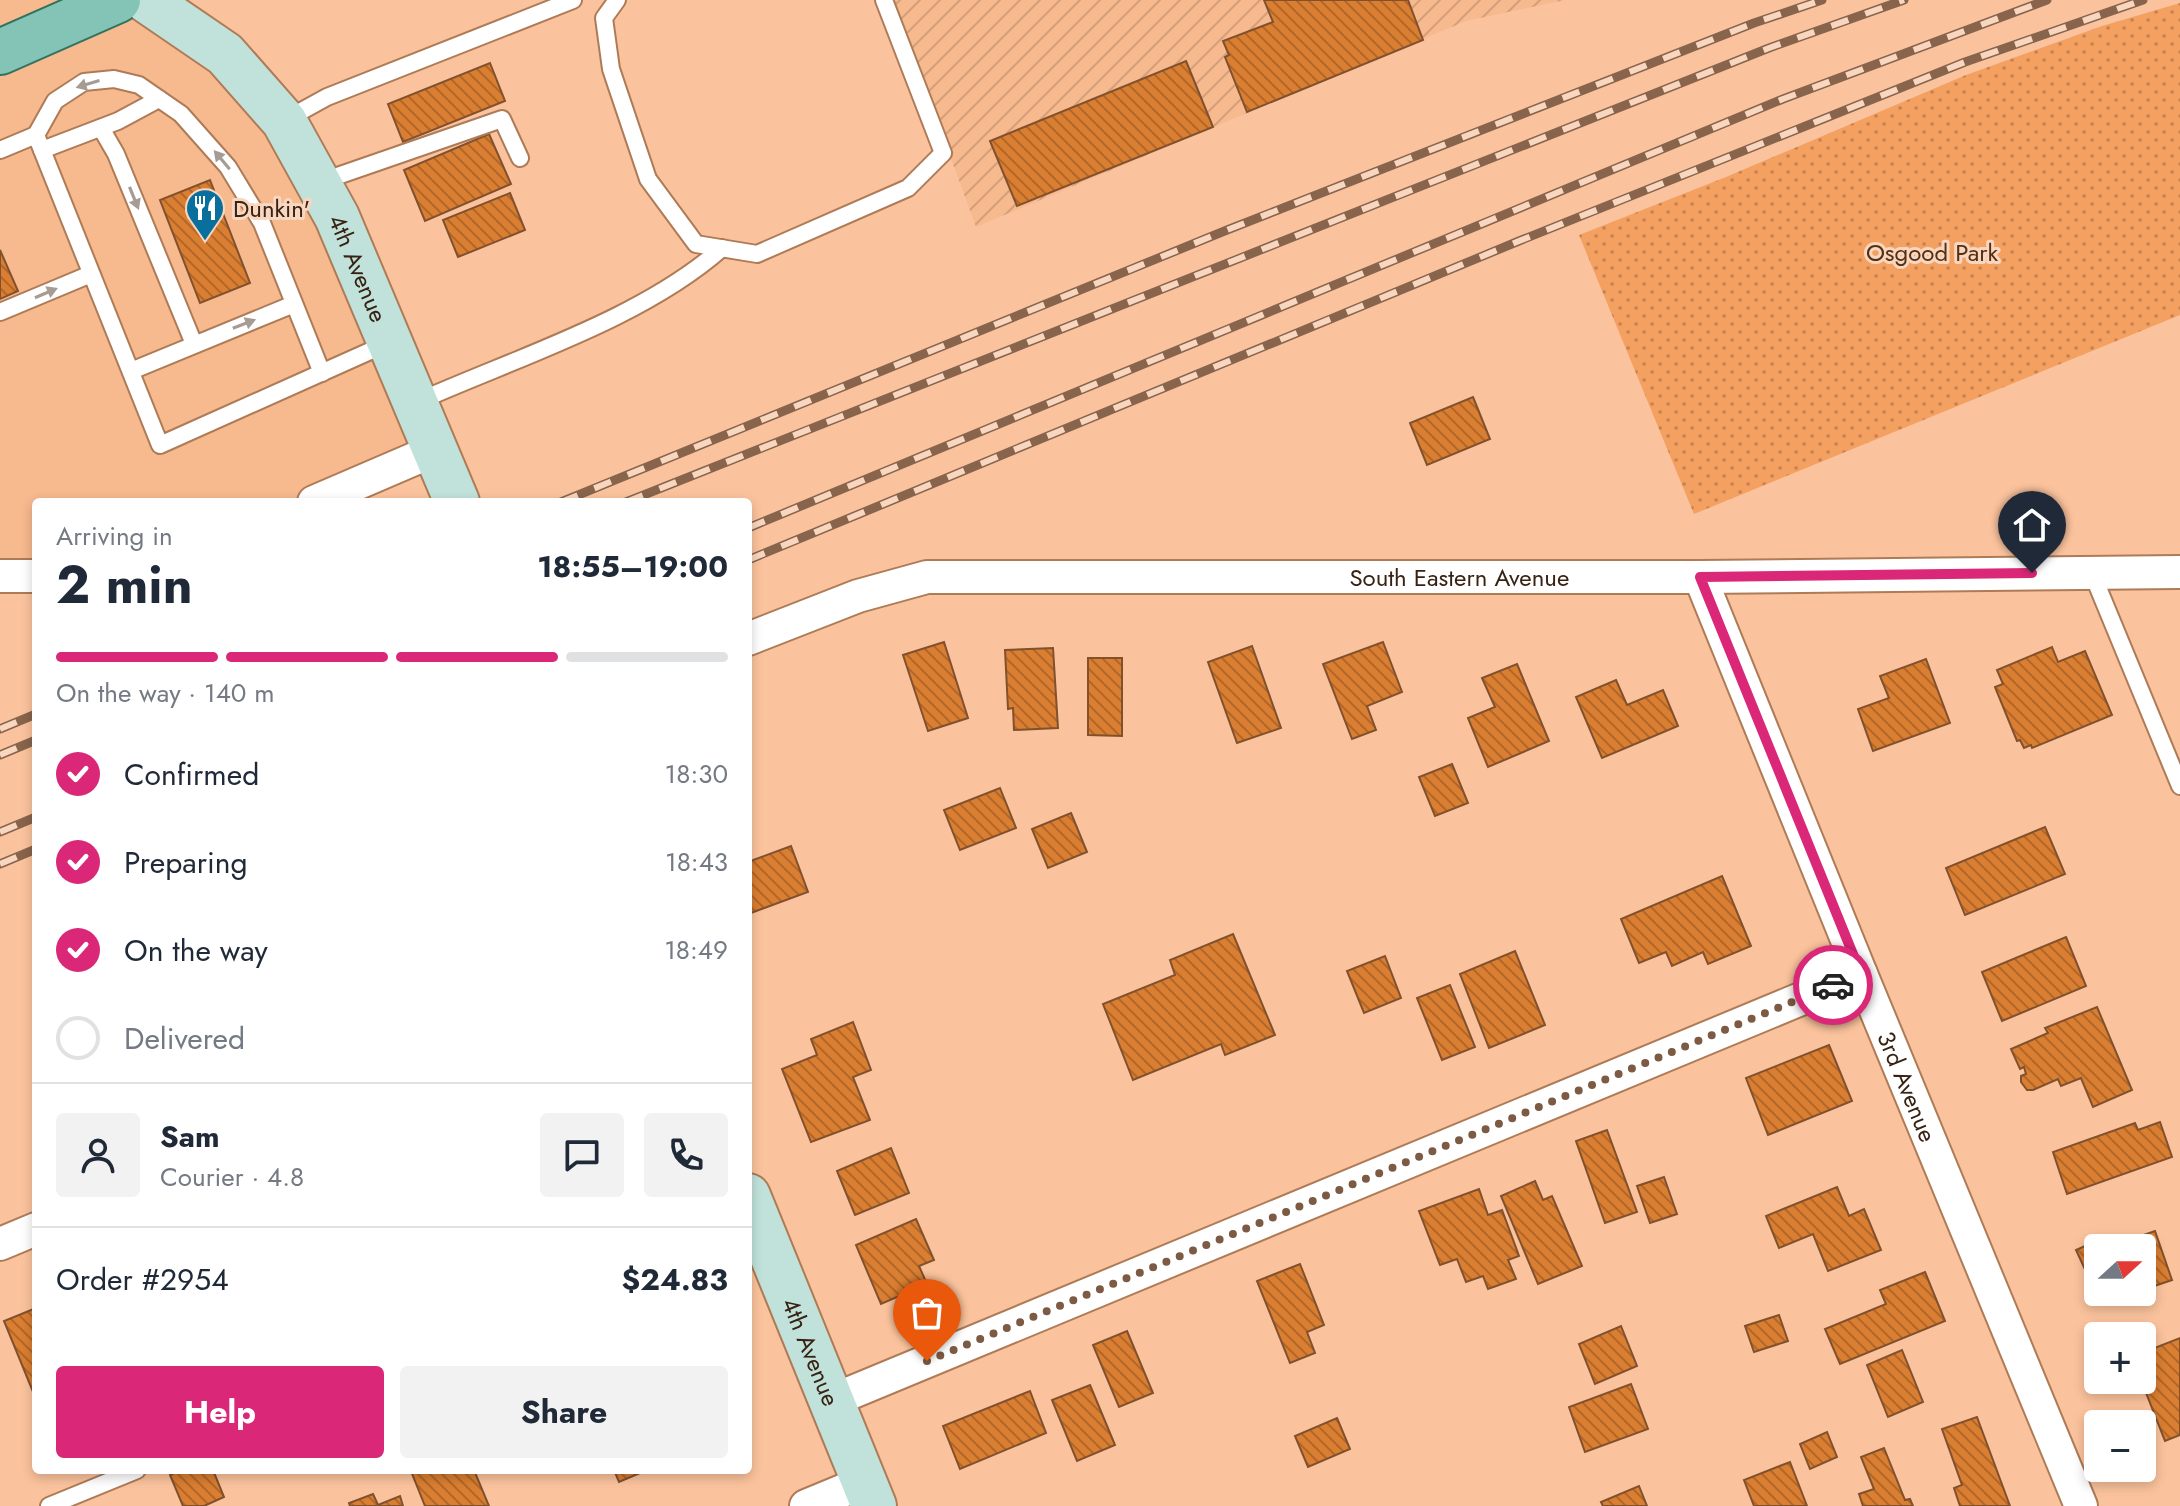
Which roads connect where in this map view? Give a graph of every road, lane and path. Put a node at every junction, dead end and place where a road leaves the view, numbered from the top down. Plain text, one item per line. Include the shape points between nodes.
1 (118, 0) edge
2 (146, 0) edge
3 (573, 0) edge
4 (617, 0) edge
5 (884, 0) edge
6 (0, 52) edge
7 (159, 99) junction
8 (284, 121) junction
9 (101, 128) junction
10 (39, 142) junction
11 (0, 150) edge
12 (520, 158) dead end
13 (319, 183) junction
14 (722, 248) junction
15 (91, 274) junction
16 (294, 304) junction
17 (0, 312) edge
18 (390, 342) junction
19 (194, 344) junction
20 (131, 371) junction
21 (322, 373) junction
22 (415, 402) junction
23 (435, 450) junction
24 (323, 498) edge
25 (455, 498) edge
26 (2180, 572) edge
27 (2092, 573) junction
28 (0, 576) edge
29 (32, 576) edge
30 (1700, 577) junction
31 (752, 637) edge
32 (2180, 786) edge
33 (1861, 974) junction
34 (752, 1213) edge
35 (32, 1231) edge
36 (0, 1244) edge
37 (831, 1401) junction
38 (127, 1474) edge
39 (869, 1494) edge
40 (49, 1506) edge
41 (806, 1506) edge
42 (2081, 1506) edge

1 - 6 main road
2 - 8 street, 4th Avenue via 225,54
3 - 8 lane via 327,97
4 - 14 lane via 604,18 611,69 648,179 696,244
5 - 14 lane via 943,153 908,188 757,254
7 - 9 lane
7 -> 10 lane via 139,85 114,79 84,82 55,101
16 -> 7 lane via 262,223 228,167 181,114
8 - 13 street, 4th Avenue
9 - 10 lane
9 -> 19 lane
10 - 11 lane
10 - 15 lane
12 - 13 lane via 502,119
13 - 18 street, 4th Avenue
14 - 22 lane via 698,269 616,317
17 -> 15 lane
15 - 20 lane
19 -> 16 lane
16 - 21 lane
18 - 21 lane
18 - 22 street, 4th Avenue
19 - 20 lane
20 - 21 lane via 160,445
22 - 23 street, 4th Avenue
23 - 24 street
23 - 25 street, 4th Avenue
26 - 27 street, South Eastern Avenue
27 - 30 street, South Eastern Avenue
27 - 32 lane
28 - 29 street
30 - 31 street, South Eastern Avenue via 927,577 858,596
30 - 33 street, 3rd Avenue
33 - 37 street
33 - 42 street, 3rd Avenue
34 - 37 street, 4th Avenue
35 - 36 street
37 - 39 street, 4th Avenue
38 - 40 lane
39 - 41 street

